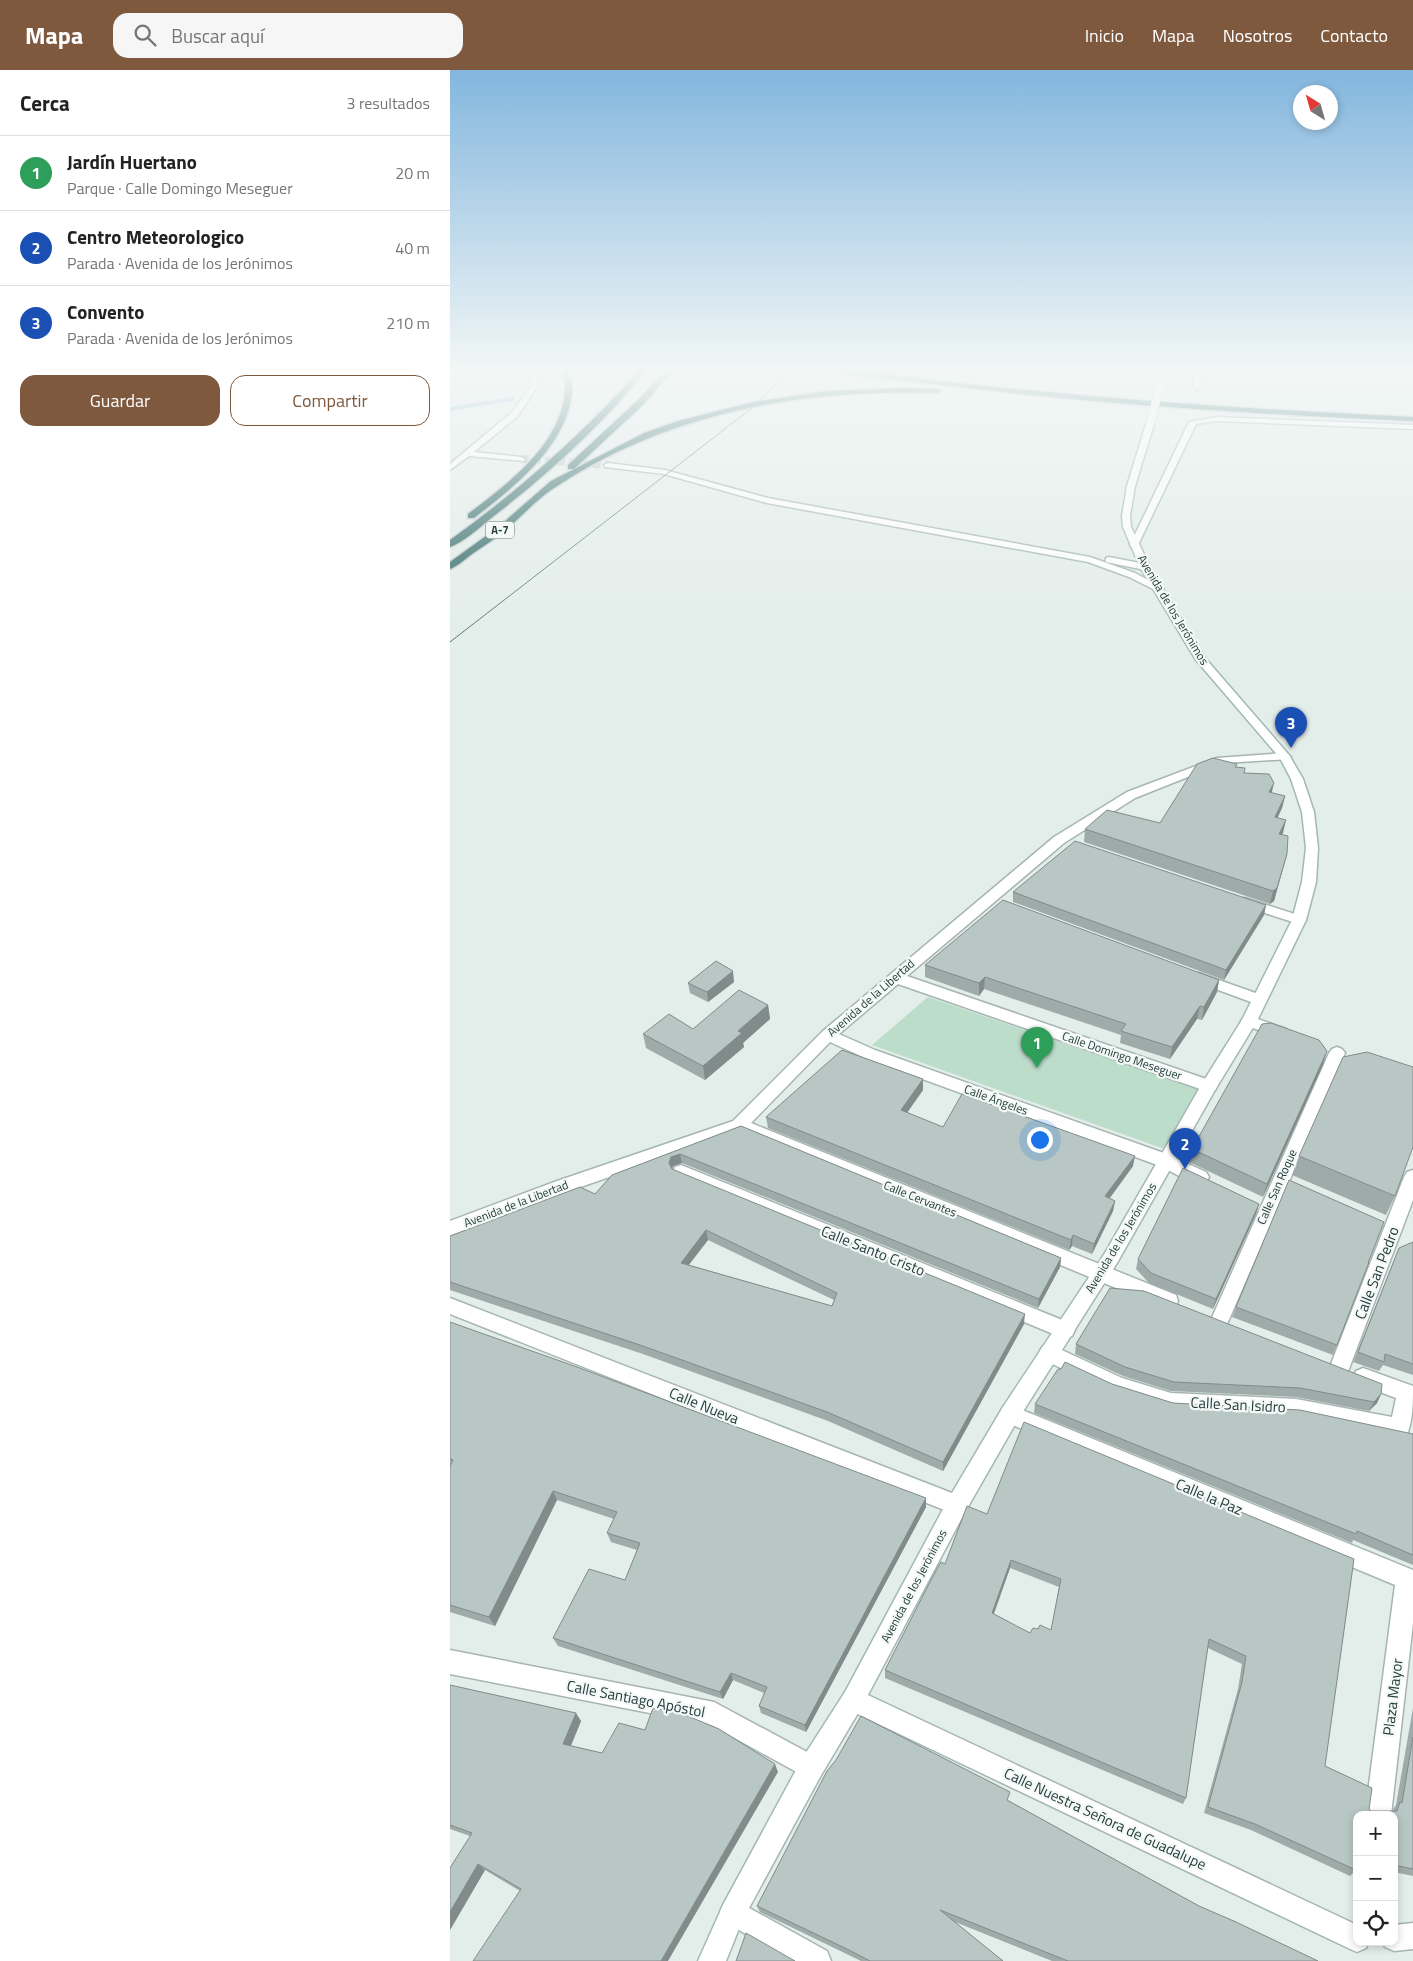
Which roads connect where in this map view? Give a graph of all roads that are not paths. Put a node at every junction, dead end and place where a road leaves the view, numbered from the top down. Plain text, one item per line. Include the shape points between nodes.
1 (465, 457) edge
2 (503, 457) edge
3 (536, 457) edge
4 (559, 457) edge
5 (581, 457) edge
6 (601, 457) edge
7 (1140, 457) edge
8 (1176, 457) edge
9 (521, 459) tunnel mouth
10 (608, 465) tunnel mouth
11 (450, 468) edge
12 (547, 489) junction
13 (466, 520) dead end
14 (450, 544) edge
15 (1134, 545) junction
16 (1090, 560) junction
17 (1107, 560) junction
18 (450, 566) edge
19 (1145, 566) junction
20 (1120, 570) junction
21 (1158, 588) junction
22 (1285, 757) junction
23 (1059, 840) junction
24 (1074, 845) edge
25 (988, 898) junction
26 (1235, 899) edge
27 (1002, 905) edge
28 (1299, 920) junction
29 (1184, 973) edge
30 (894, 977) junction
31 (1260, 1000) junction
32 (1249, 1021) junction
33 (828, 1034) junction
34 (1293, 1037) edge
35 (1319, 1047) edge
36 (1337, 1054) junction
37 (1354, 1060) edge
38 (1209, 1086) junction
39 (739, 1125) junction
40 (1166, 1161) junction
41 (681, 1172) edge
42 (1413, 1177) edge
43 (1280, 1179) junction
44 (1216, 1185) edge
45 (1297, 1186) edge
46 (1250, 1201) edge
47 (1267, 1209) junction
48 (1377, 1220) edge
49 (1394, 1228) junction
50 (450, 1229) edge
51 (1101, 1273) junction
52 (450, 1306) edge
53 (1183, 1307) edge
54 (1201, 1314) edge
55 (1219, 1322) junction
56 (1238, 1329) edge
57 (1065, 1330) junction
58 (1049, 1354) junction
59 (1321, 1362) edge
60 (1340, 1369) junction
61 (1410, 1394) edge
62 (1010, 1414) junction
63 (958, 1504) junction
64 (1407, 1579) joint
65 (450, 1662) edge
66 (853, 1700) junction
67 (810, 1768) junction
68 (1378, 1811) edge
69 (732, 1912) junction
70 (1413, 1936) edge
71 (1353, 1937) edge
72 (1398, 1938) edge
73 (712, 1961) edge
74 (818, 1961) edge

1 - 11 street
2 - 9 street
3 - 13 highway, A-7 via 515,480
4 - 14 highway
5 - 12 highway, A-7
6 - 12 highway
7 - 15 street, Avenida de los Jerónimos, bridge via 1127,503 1127,527
8 - 15 street
10 - 16 street via 665,472 767,500
12 - 18 highway, A-7 via 500,530
15 - 17 street via 1128,554
15 - 19 street, Avenida de los Jerónimos
16 - 17 street
16 - 20 street
17 - 19 street
19 - 20 street via 1133,571
19 - 21 street, Avenida de los Jerónimos
20 - 21 street
21 - 22 street, Avenida de los Jerónimos via 1201,660
22 - 23 street, Avenida de la Libertad via 1221,760 1131,795
22 - 28 street, Avenida de los Jerónimos via 1297,779 1308,812 1311,839 1308,882
23 - 24 street
23 - 25 street, Avenida de la Libertad
25 - 27 street
25 - 30 street, Avenida de la Libertad
26 - 28 street
28 - 31 street, Avenida de los Jerónimos
29 - 31 street
30 - 33 street, Avenida de la Libertad
30 - 38 street, Calle Domingo Meseguer
31 - 32 street, Avenida de los Jerónimos
32 - 34 street
32 - 38 street, Avenida de los Jerónimos
33 - 39 street, Avenida de la Libertad
33 - 40 street, Calle Ángeles via 870,1054
35 - 36 street
36 - 37 street
36 - 43 street, Calle San Roque
38 - 40 street, Avenida de los Jerónimos
39 - 50 street, Avenida de la Libertad via 562,1186
39 - 51 street, Calle Cervantes
40 - 44 street, Calle Ángeles
40 - 51 street, Avenida de los Jerónimos
41 - 57 street, Calle Santo Cristo
42 - 49 street, Calle San Pedro
43 - 45 street
43 - 47 street, Calle San Roque
46 - 47 street
47 - 55 street, Calle San Roque
48 - 49 street
49 - 60 street, Calle San Pedro
51 - 53 street, Calle Cervantes
51 - 57 street, Avenida de los Jerónimos
52 - 63 street, Calle Nueva
54 - 55 street
55 - 56 street
57 - 58 street, Avenida de los Jerónimos
58 - 61 street, Calle San Isidro via 1118,1386 1171,1402 1296,1408 1400,1428
58 - 62 street, Avenida de los Jerónimos
59 - 60 street
60 - 61 street
62 - 63 street, Avenida de los Jerónimos
62 - 64 street, Calle la Paz
63 - 66 street, Avenida de los Jerónimos
64 - 68 street, Plaza Mayor
65 - 67 street, Calle Santiago Apóstol via 714,1714
66 - 67 street, Avenida de los Jerónimos
66 - 71 street, Calle Nuestra Señora de Guadalupe
67 - 69 street, Avenida de los Jerónimos
69 - 73 street, Avenida de los Jerónimos
69 - 74 street
70 - 72 street

